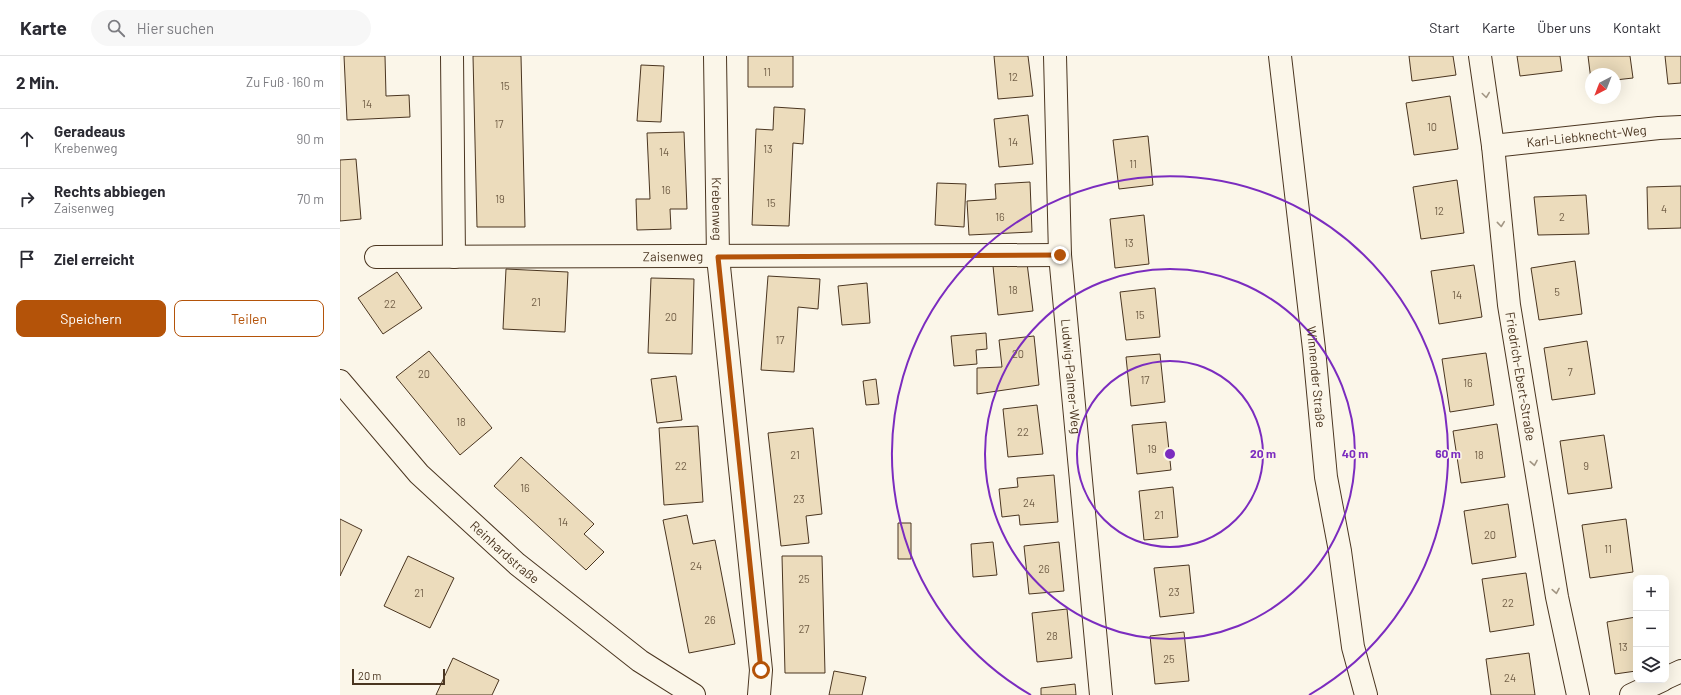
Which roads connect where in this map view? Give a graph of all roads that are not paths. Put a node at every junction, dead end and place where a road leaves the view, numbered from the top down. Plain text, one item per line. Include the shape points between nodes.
1 (452, 56) edge
2 (715, 56) edge
3 (1055, 56) edge
4 (1280, 56) edge
5 (1480, 56) edge
6 (1681, 127) edge
7 (1493, 146) junction
8 (1060, 255) junction
9 (376, 257) dead end
10 (454, 257) junction
11 (718, 257) junction
12 (340, 380) edge
13 (1681, 671) edge
14 (1669, 677) edge
15 (1656, 683) edge
16 (694, 695) edge
17 (759, 695) edge
18 (1101, 695) edge
19 (1366, 695) edge
20 (1578, 695) edge
21 (1631, 695) edge

1 - 10 street
2 - 11 street, Krebenweg
3 - 8 street, Ludwig-Palmer-Weg
4 - 19 street, Winnender Straße via 1326,477 1340,551 1353,647
5 -> 7 street, Friedrich-Ebert-Straße
6 - 7 street, Karl-Liebknecht-Weg
7 -> 20 street, Friedrich-Ebert-Straße via 1509,305 1557,597
8 - 11 street, Zaisenweg
8 - 18 street, Ludwig-Palmer-Weg
9 - 10 street, Zaisenweg
10 - 11 street, Zaisenweg
11 - 17 street, Krebenweg via 761,670
12 - 16 street, Reinhardstraße via 419,474 517,564 640,662
13 - 14 street
15 - 21 street

